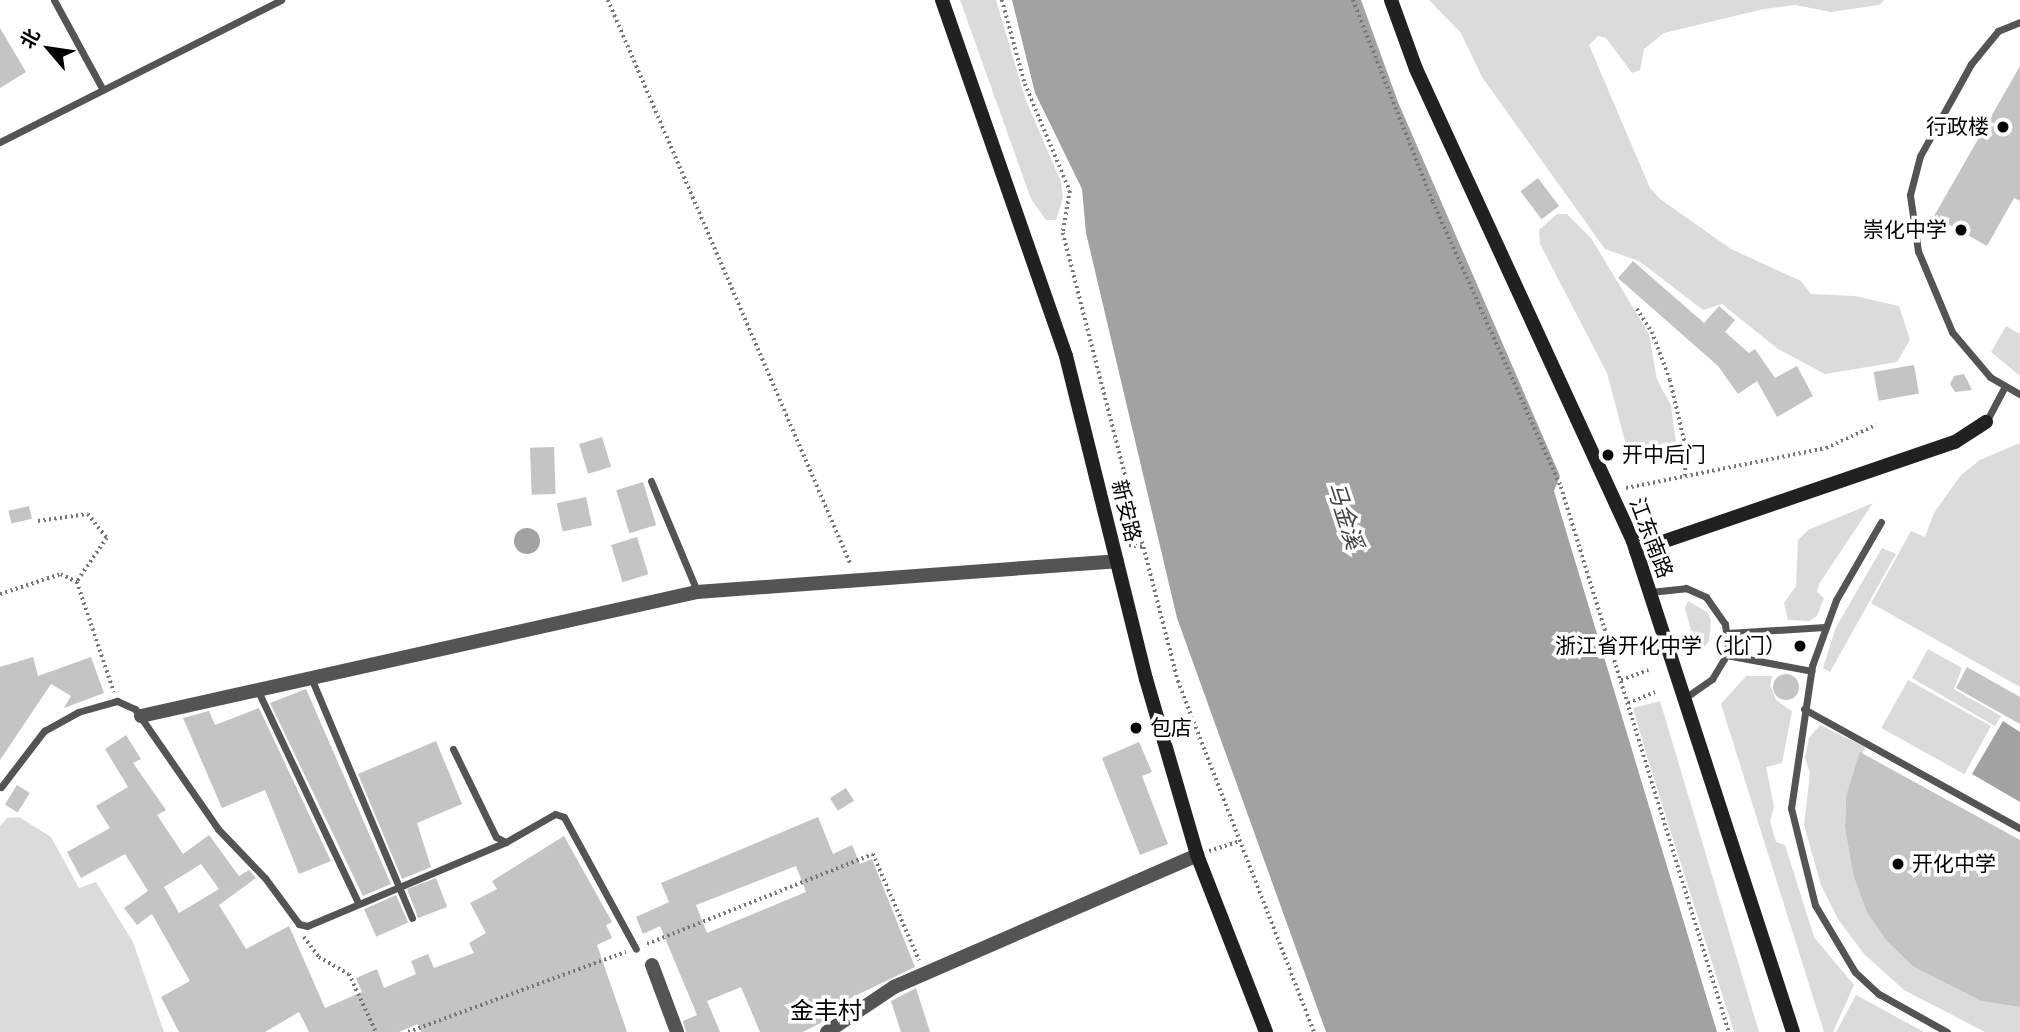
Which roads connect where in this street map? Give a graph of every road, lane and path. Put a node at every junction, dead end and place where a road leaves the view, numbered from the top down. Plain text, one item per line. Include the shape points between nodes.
1 (54, 0) edge
2 (281, 0) edge
3 (608, 0) edge
4 (942, 0) edge
5 (1002, 0) edge
6 (1353, 0) edge
7 (1391, 0) edge
8 (2020, 22) edge
9 (103, 90) junction
10 (0, 142) edge
11 (1637, 309) dead end
12 (2005, 387) junction
13 (2020, 394) edge
14 (1986, 422) joint
15 (1876, 425) dead end
16 (1685, 476) junction
17 (651, 481) dead end
18 (1610, 491) junction
19 (38, 521) dead end
20 (1881, 522) dead end
21 (1636, 551) junction
22 (1116, 561) junction
23 (857, 580) junction
24 (77, 582) junction
25 (697, 592) junction
26 (1650, 592) junction
27 (0, 594) edge
28 (1825, 627) junction
29 (1727, 633) junction
30 (1726, 655) junction
31 (1648, 670) dead end
32 (1811, 671) junction
33 (312, 680) junction
34 (1621, 680) junction
35 (258, 691) junction
36 (1655, 692) dead end
37 (1684, 699) junction
38 (117, 701) junction
39 (1628, 703) junction
40 (1804, 709) junction
41 (141, 716) junction
42 (453, 749) dead end
43 (1, 787) edge
44 (2020, 828) edge
45 (1239, 841) junction
46 (506, 842) junction
47 (1197, 855) junction
48 (399, 886) junction
49 (358, 902) junction
50 (412, 918) dead end
51 (299, 923) junction
52 (636, 949) junction
53 (652, 965) dead end
54 (926, 975) junction
55 (376, 1032) edge
56 (408, 1032) edge
57 (677, 1032) edge
58 (827, 1032) edge
59 (1266, 1032) edge
60 (1314, 1032) edge
61 (1729, 1032) edge
62 (1793, 1032) edge
63 (1947, 1032) edge

1 - 9 lane
2 - 9 lane
3 - 23 path
4 - 22 street, 新安路 via 1066,356
5 - 45 path via 1025,84 1070,191 1063,233 1178,681
6 - 34 path via 1433,202 1561,487
7 - 18 street, 江东南路 via 1416,69
8 - 12 lane via 1998,31 1971,64 1920,156 1910,195 1918,251 1952,332 1990,377
9 - 10 lane
11 - 16 path via 1652,332 1670,380 1687,452
12 - 13 lane
12 - 14 lane
14 - 21 street via 1955,442
15 - 16 path via 1826,448
16 - 18 path
17 - 25 lane
18 - 21 street, 江东南路
19 - 24 path via 88,514 107,538
20 - 28 lane
21 - 26 street, 江东南路
22 - 23 street
22 - 47 street, 新安路
23 - 25 street
24 - 27 path via 61,574
24 - 38 path
25 - 33 street
26 - 29 lane via 1686,588 1706,597 1717,608
26 - 37 street, 江东南路
28 - 29 lane
28 - 32 lane
29 - 30 lane
30 - 32 lane
30 - 37 lane via 1712,679
31 - 34 path
32 - 40 lane
33 - 35 street
33 - 48 lane
34 - 39 path
35 - 41 street
35 - 49 lane
36 - 39 path
37 - 62 street, 江东南路
38 - 41 lane
38 - 43 lane via 78,712 44,731
39 - 61 path
40 - 44 lane
40 - 63 lane via 1791,808 1815,905 1831,938 1863,982
41 - 51 lane via 218,829 265,878
42 - 46 lane via 496,837
45 - 47 path
45 - 60 path
46 - 48 lane
46 - 52 lane via 555,814 564,817
47 - 54 street
47 - 59 street, 新安路
48 - 49 lane
48 - 50 lane
49 - 51 lane via 307,926
51 - 55 path via 307,945 349,974
52 - 54 path via 873,854
52 - 56 path
53 - 57 street
54 - 58 street via 894,987

